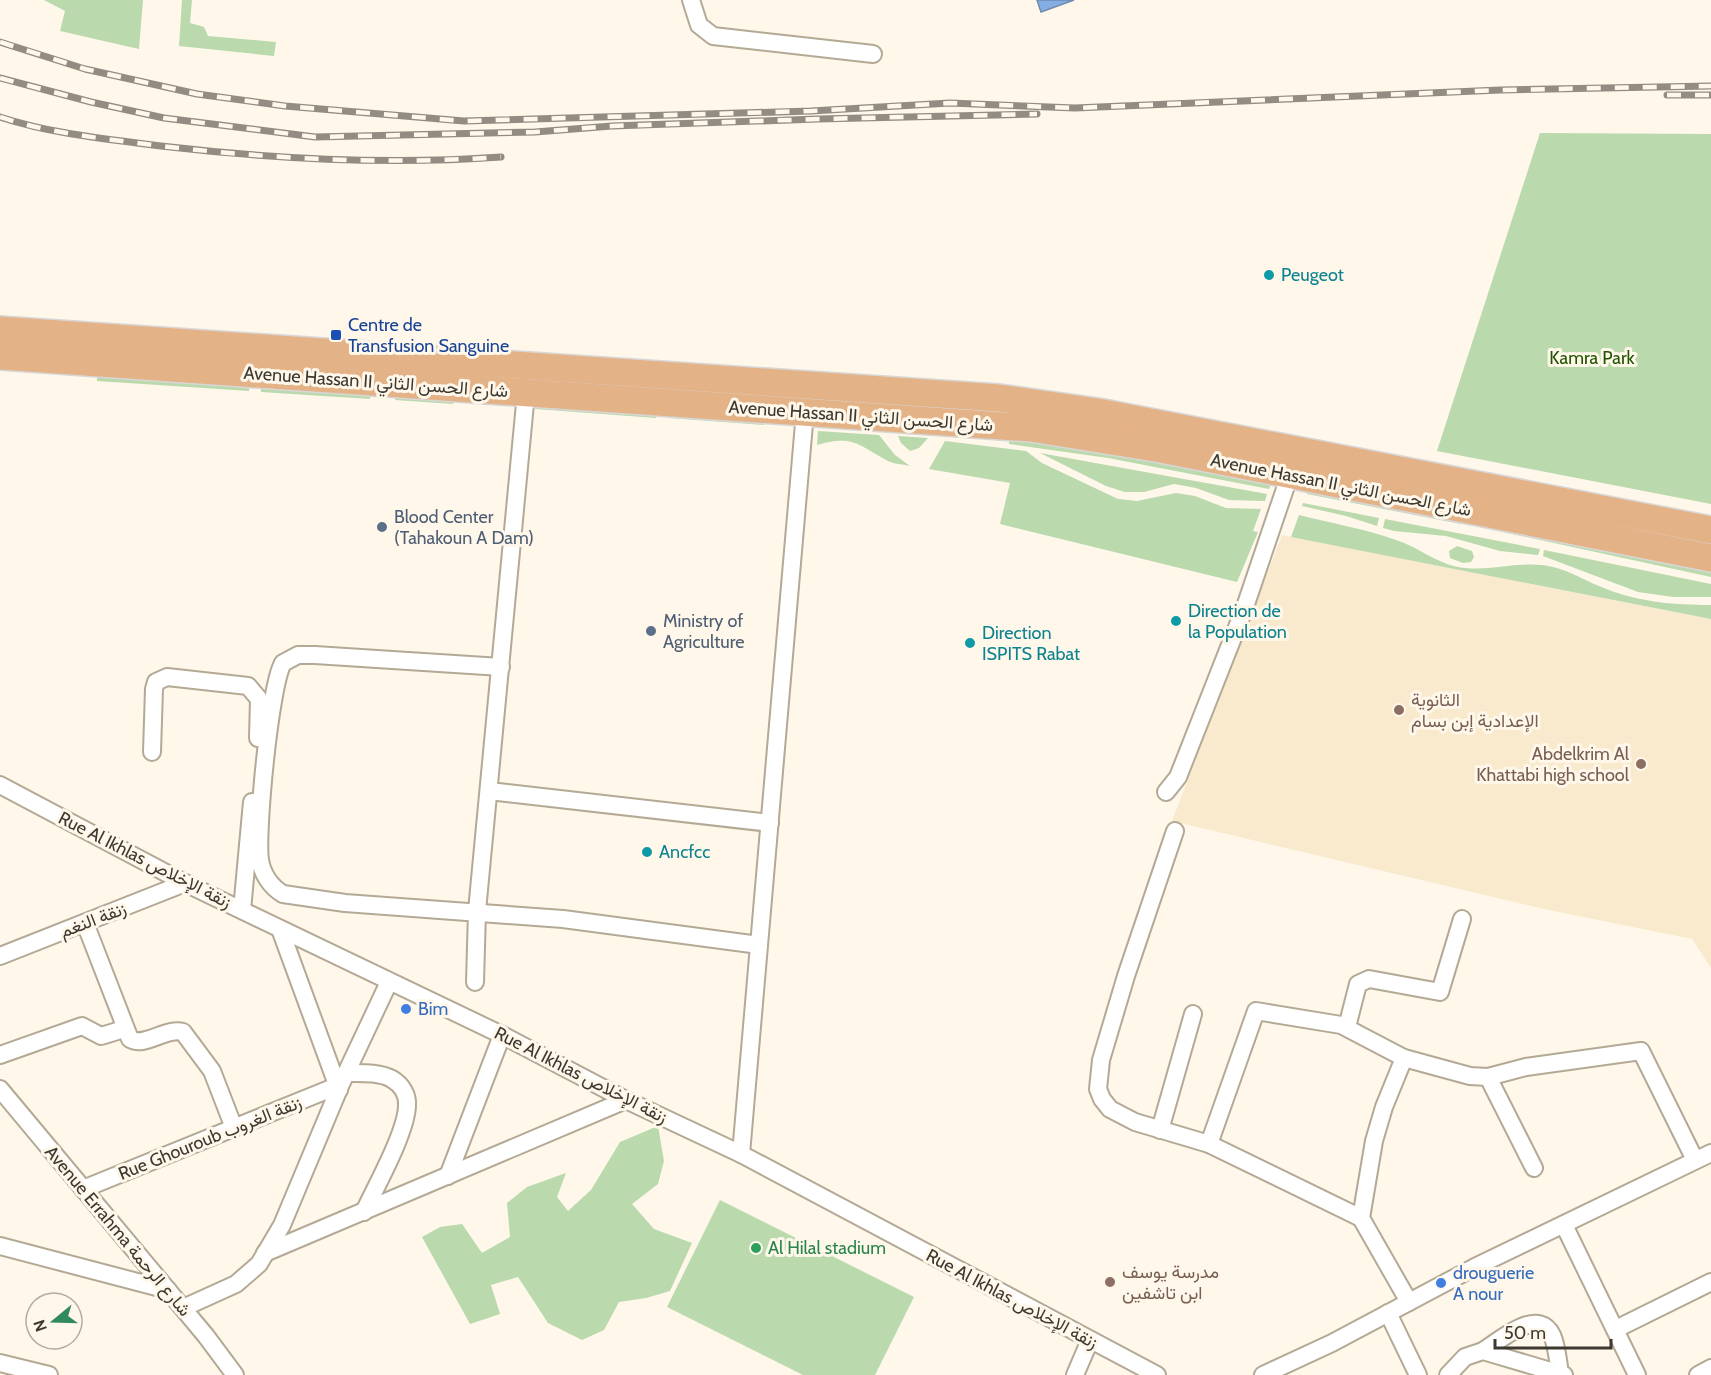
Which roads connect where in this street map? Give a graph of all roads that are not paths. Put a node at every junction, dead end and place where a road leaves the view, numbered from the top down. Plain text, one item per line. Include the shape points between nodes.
1 (691, 0) edge
2 (873, 54) dead end
3 (0, 330) edge
4 (0, 356) edge
5 (526, 393) junction
6 (806, 412) junction
7 (1290, 474) junction
8 (1711, 530) edge
9 (1711, 558) edge
10 (501, 667) junction
11 (152, 753) dead end
12 (489, 790) junction
13 (5, 791) edge
14 (1166, 792) dead end
15 (770, 823) junction
16 (1175, 831) dead end
17 (185, 883) junction
18 (242, 910) junction
19 (477, 912) junction
20 (1462, 919) dead end
21 (85, 923) junction
22 (280, 928) junction
23 (759, 945) junction
24 (0, 956) edge
25 (389, 982) junction
26 (474, 982) dead end
27 (1193, 1014) dead end
28 (1347, 1027) junction
29 (124, 1029) junction
30 (502, 1035) junction
31 (0, 1055) edge
32 (1404, 1058) junction
33 (1488, 1077) junction
34 (341, 1083) junction
35 (0, 1089) edge
36 (626, 1100) junction
37 (234, 1128) junction
38 (1160, 1130) junction
39 (1209, 1144) junction
40 (1711, 1152) edge
41 (741, 1154) junction
42 (1695, 1160) junction
43 (1534, 1168) dead end
44 (448, 1176) junction
45 (83, 1189) junction
46 (364, 1212) junction
47 (1361, 1218) junction
48 (1564, 1225) junction
49 (0, 1246) edge
50 (265, 1253) junction
51 (1711, 1282) edge
52 (168, 1290) junction
53 (1409, 1302) junction
54 (183, 1308) junction
55 (1388, 1313) junction
56 (1616, 1329) junction
57 (1090, 1340) junction
58 (1483, 1352) junction
59 (0, 1363) edge
60 (1711, 1368) edge
61 (1562, 1374) edge
62 (49, 1375) edge
63 (235, 1375) edge
64 (1075, 1375) edge
65 (1157, 1375) edge
66 (1263, 1375) edge
67 (1418, 1375) edge
68 (1448, 1375) edge
69 (1637, 1375) edge
70 (1698, 1375) edge

1 - 2 street via 699,25 713,36
3 - 8 main road, Avenue Hassan II شارع الحسن الثاني via 999,398 1119,416
4 - 5 main road, Avenue Hassan II شارع الحسن الثاني
5 - 6 main road, Avenue Hassan II شارع الحسن الثاني
5 - 10 street
6 - 7 main road, Avenue Hassan II شارع الحسن الثاني via 1031,428
6 - 15 street
7 - 9 main road, Avenue Hassan II شارع الحسن الثاني
7 - 14 street via 1245,607 1178,777
10 - 12 street
10 - 19 street via 298,655 283,663 278,671 268,732 260,860 274,888 283,894 345,903
11 - 18 street via 154,689 160,679 248,686 259,699
12 - 15 street
12 - 19 street
13 - 17 street, Rue Al Ikhlas زنقة الإخلاص
15 - 23 street
16 - 38 street via 1126,976 1101,1060 1098,1089 1110,1109
17 - 18 street, Rue Al Ikhlas زنقة الإخلاص
17 - 21 street, زنقة النغم
18 - 22 street, Rue Al Ikhlas زنقة الإخلاص
19 - 23 street via 573,920
19 - 26 street
20 - 28 street via 1440,992 1362,981
21 - 24 street, زنقة النغم
21 - 29 street
22 - 25 street, Rue Al Ikhlas زنقة الإخلاص
22 - 34 street
23 - 41 street
25 - 30 street, Rue Al Ikhlas زنقة الإخلاص
25 - 34 street
27 - 38 street
28 - 32 street
28 - 39 street via 1256,1011
29 - 31 street via 101,1036 82,1026
29 - 37 street via 133,1042 183,1032 212,1071
30 - 36 street, Rue Al Ikhlas زنقة الإخلاص
30 - 44 street
32 - 33 street
32 - 47 street via 1383,1107
33 - 42 street via 1526,1067 1641,1051
33 - 43 street
34 - 37 street, Rue Ghouroub زنقة الغروب
34 - 46 street, Rue Ghouroub زنقة الغروب via 375,1075 392,1079 405,1091 407,1108 397,1138
34 - 50 street via 282,1225
35 - 45 street, Avenue Errahma شارع الرحمة
36 - 41 street, Rue Al Ikhlas زنقة الإخلاص
36 - 44 street
37 - 45 street, Rue Ghouroub زنقة الغروب
38 - 39 street
39 - 47 street
40 - 42 street
41 - 57 street, Rue Al Ikhlas زنقة الإخلاص
42 - 48 street
44 - 46 street
45 - 52 street, Avenue Errahma شارع الرحمة
46 - 50 street
47 - 53 street
48 - 53 street
48 - 56 street
49 - 52 street
50 - 54 street via 249,1276
51 - 56 street
52 - 54 street, Avenue Errahma شارع الرحمة
53 - 55 street
54 - 63 street, Avenue Errahma شارع الرحمة
55 - 66 street
55 - 67 street
56 - 69 street
57 - 64 street
57 - 65 street, Rue Al Ikhlas زنقة الإخلاص
58 - 61 street
58 - 61 street via 1534,1323 1553,1336
58 - 68 street via 1465,1357
59 - 62 street
60 - 70 street

